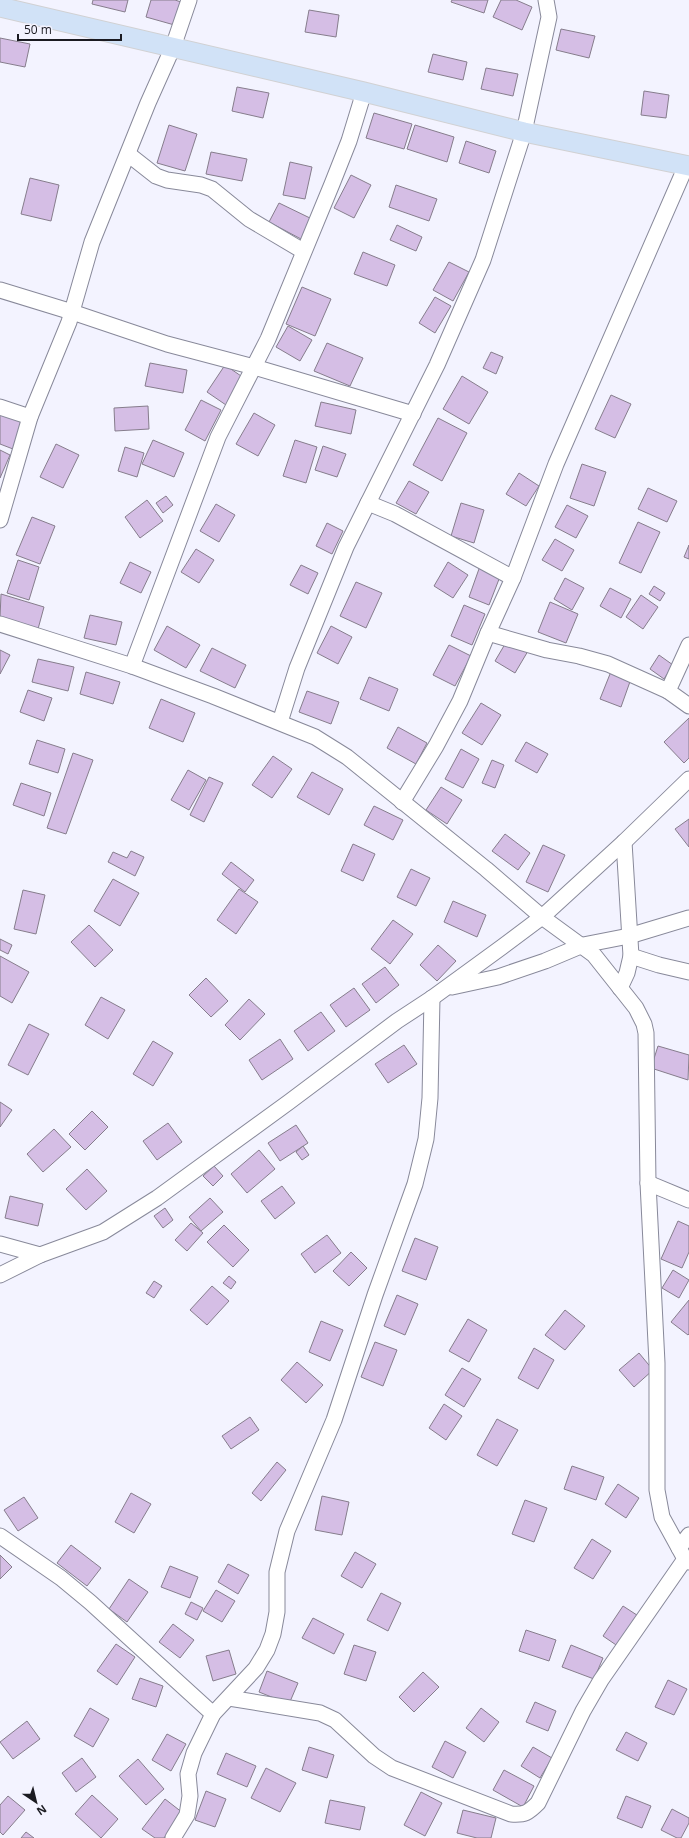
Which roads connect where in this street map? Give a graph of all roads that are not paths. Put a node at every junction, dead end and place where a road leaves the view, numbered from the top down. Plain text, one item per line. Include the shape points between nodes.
1 (189, 0) edge
2 (547, 1) edge
3 (0, 7) edge
4 (173, 47) junction
5 (364, 92) junction
6 (524, 132) junction
7 (128, 154) junction
8 (688, 166) edge
9 (304, 251) junction
10 (0, 290) edge
11 (72, 312) junction
12 (254, 367) junction
13 (0, 408) edge
14 (413, 414) junction
15 (30, 417) junction
16 (368, 502) junction
17 (0, 520) edge
18 (513, 578) junction
19 (0, 624) edge
20 (488, 633) junction
21 (689, 645) edge
22 (132, 666) junction
23 (668, 691) junction
24 (689, 706) edge
25 (280, 722) junction
26 (689, 779) edge
27 (402, 802) junction
28 (624, 842) junction
29 (542, 916) junction
30 (689, 918) edge
31 (629, 936) junction
32 (583, 945) junction
33 (631, 956) junction
34 (689, 972) edge
35 (620, 988) junction
36 (446, 989) junction
37 (432, 998) junction
38 (648, 1183) junction
39 (689, 1200) edge
40 (0, 1244) edge
41 (40, 1255) junction
42 (0, 1274) edge
43 (689, 1535) edge
44 (0, 1536) edge
45 (684, 1556) edge
46 (229, 1698) junction
47 (213, 1714) junction
48 (173, 1838) edge

1 - 4 street
2 - 6 street via 549,17
3 - 4 main road
4 - 5 main road
4 - 7 street
5 - 6 main road
5 - 9 street via 349,141
6 - 8 main road
6 - 14 street via 484,260
7 - 9 street via 156,176 212,189 249,219
7 - 11 street via 92,242
8 - 18 street via 556,464
9 - 12 street
10 - 11 street
11 - 12 street via 167,344
11 - 15 street
12 - 14 street
12 - 22 street via 218,437
13 - 15 street
14 - 16 street
15 - 17 street
16 - 18 street
16 - 25 street via 346,547 297,668
18 - 20 street
19 - 22 street
20 - 23 street via 608,664
20 - 27 street via 460,701
21 - 23 street
22 - 25 street
23 - 24 street
25 - 27 street via 315,738 347,757
26 - 28 street
27 - 29 street
28 - 29 street
28 - 31 street
29 - 32 street
29 - 36 street
30 - 31 street
31 - 32 street
31 - 33 street
32 - 35 street
32 - 36 street via 498,977
33 - 34 street
33 - 35 street
35 - 38 street via 640,1016 646,1033
36 - 37 street
37 - 41 street via 121,1222 103,1232
37 - 46 street via 430,1098 426,1139 415,1184 334,1420 284,1539 277,1572 277,1612 268,1650 256,1668
38 - 39 street
38 - 45 street via 657,1363 657,1490 662,1517
40 - 41 street
41 - 42 street
43 - 45 street
44 - 47 street via 61,1578 90,1602
45 - 46 street via 601,1680 538,1803 521,1815 503,1811 392,1768 374,1756 335,1720 320,1713
46 - 47 street
47 - 48 street via 194,1753 188,1774 190,1796 187,1815

